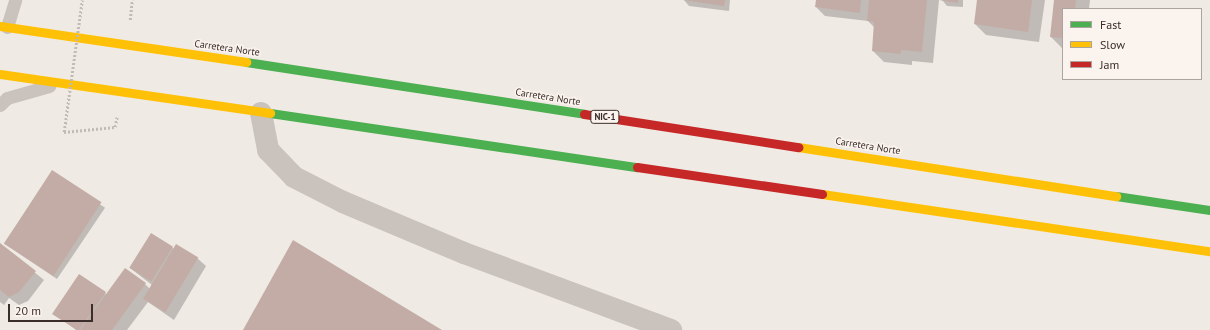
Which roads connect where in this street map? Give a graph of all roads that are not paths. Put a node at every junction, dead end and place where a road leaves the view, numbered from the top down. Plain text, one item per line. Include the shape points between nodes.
1 (15, 0) edge
2 (3, 27) edge
3 (0, 74) edge
4 (60, 83) junction
5 (0, 105) edge
6 (261, 113) junction
7 (1210, 210) edge
8 (1210, 252) edge
9 (671, 330) edge

1 - 2 lane
2 - 7 highway, Carretera Norte / NIC-1 via 234,60
3 - 4 highway
4 - 5 lane via 7,98
4 - 6 highway
6 - 8 highway
6 - 9 street via 268,150 294,177 343,202 464,253

